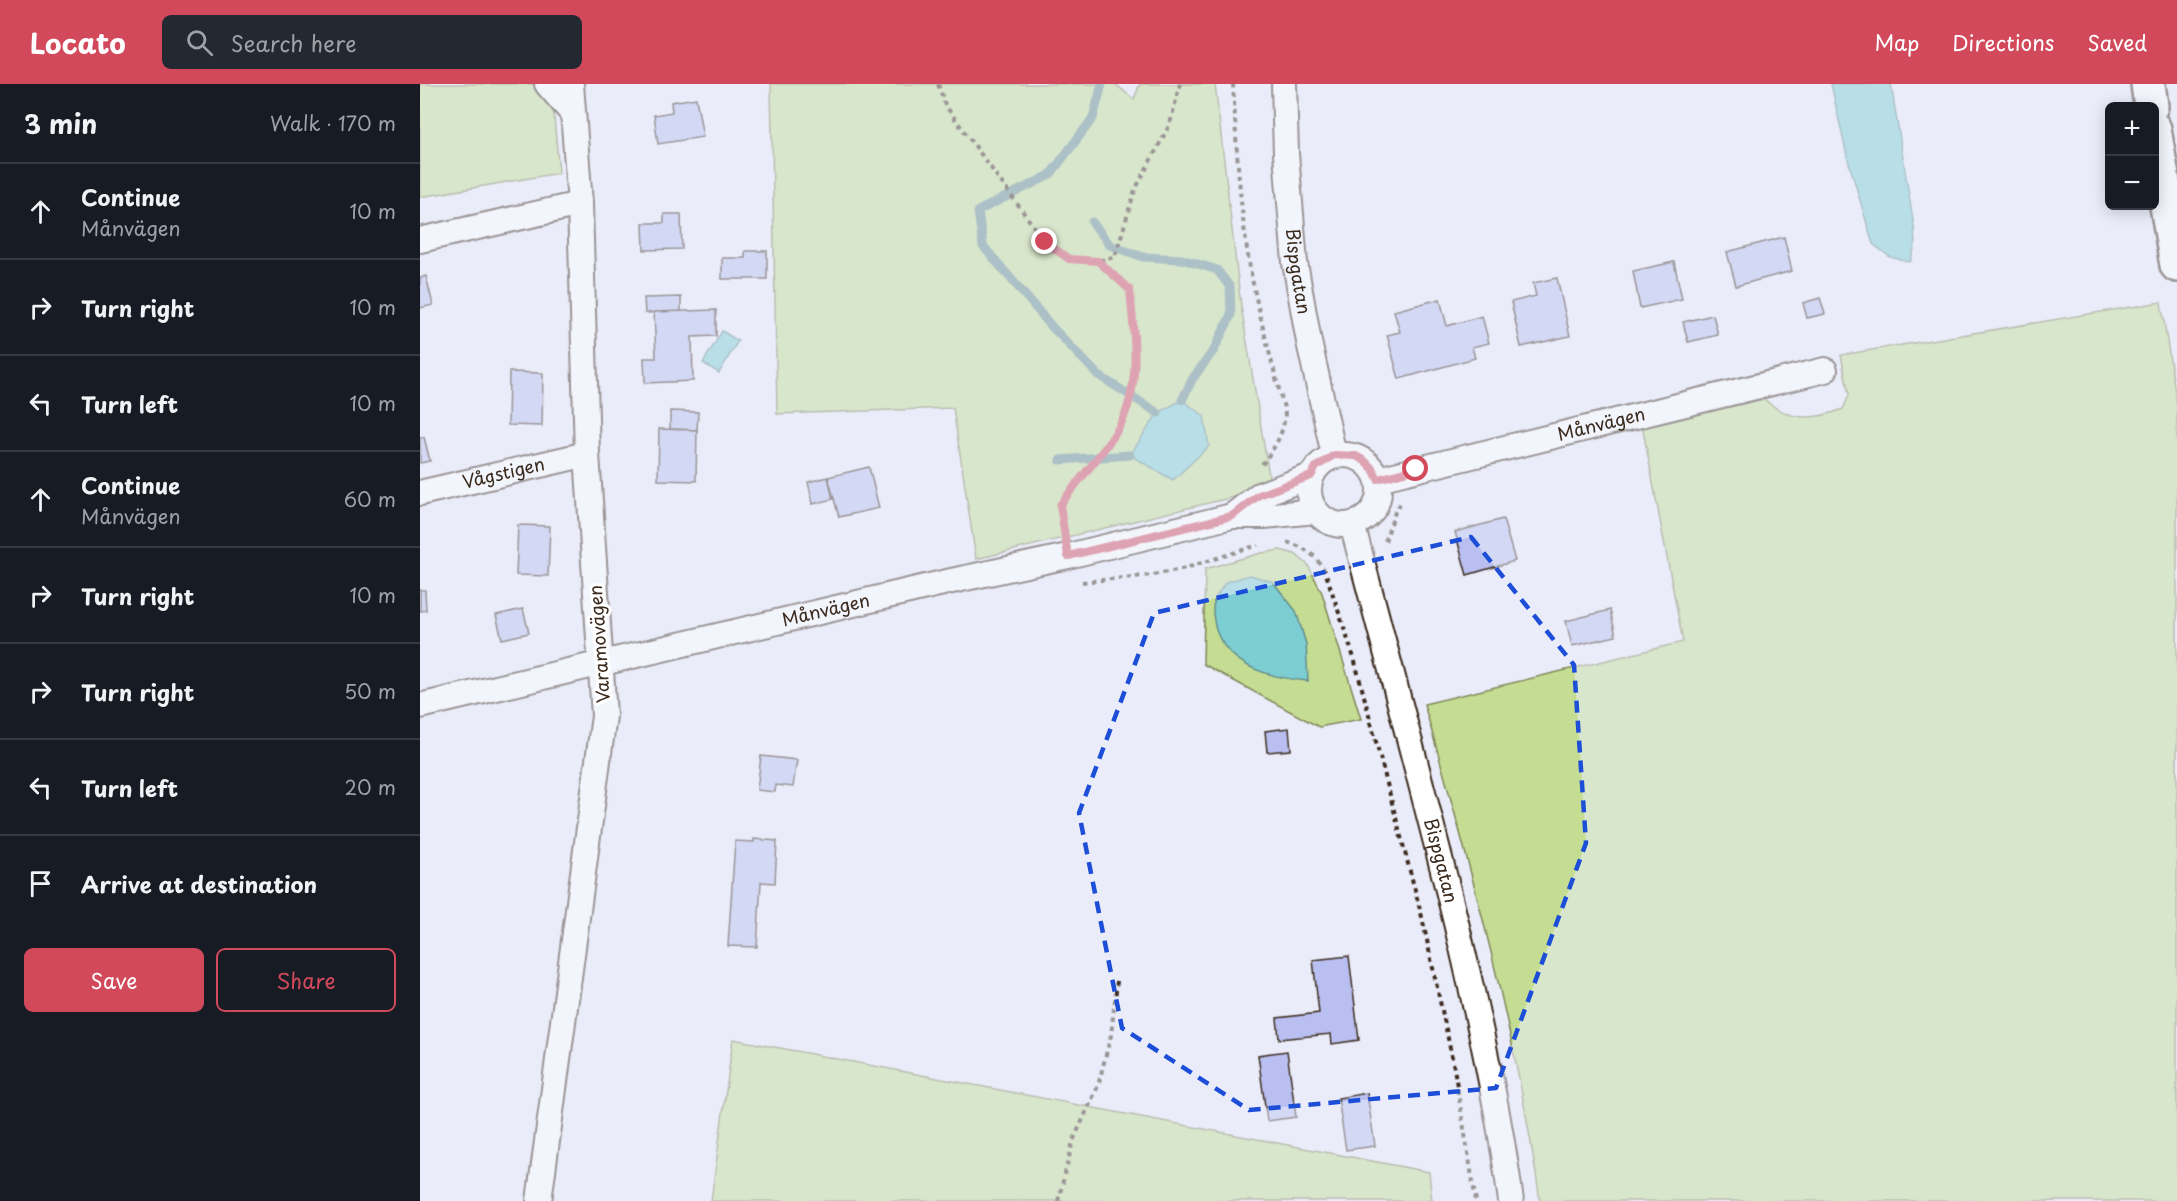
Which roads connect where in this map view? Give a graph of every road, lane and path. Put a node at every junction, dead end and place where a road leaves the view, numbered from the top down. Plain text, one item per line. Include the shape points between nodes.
1 (547, 84) edge
2 (570, 84) edge
3 (938, 84) edge
4 (1180, 84) edge
5 (1233, 84) edge
6 (1284, 84) edge
7 (2148, 84) edge
8 (2150, 102) edge
9 (573, 114) junction
10 (2159, 156) edge
11 (579, 204) junction
12 (420, 240) edge
13 (1098, 261) junction
14 (2177, 265) edge
15 (1825, 370) dead end
16 (587, 454) junction
17 (1334, 455) junction
18 (1311, 476) junction
19 (1378, 479) junction
20 (420, 493) edge
21 (1261, 506) junction
22 (1316, 511) junction
23 (1352, 524) junction
24 (1068, 556) junction
25 (602, 663) junction
26 (420, 706) edge
27 (1117, 981) dead end
28 (539, 1201) edge
29 (1058, 1201) edge
30 (1476, 1201) edge
31 (1511, 1201) edge

1 - 9 street
2 - 9 street, Varamovägen
3 - 13 path via 945,105 1045,242 1069,259
4 - 13 path via 1170,124 1135,190 1115,257
5 - 21 path via 1245,236 1284,412 1280,437 1257,476
6 - 17 street, Bispgatan via 1295,263
7 - 8 highway
9 - 11 street, Varamovägen
10 - 14 highway
11 - 12 street
11 - 16 street, Varamovägen
13 - 24 path via 1130,290 1135,338 1132,394 1119,426 1060,505
15 - 19 street, Månvägen
16 - 20 street, Vågstigen
16 - 25 street, Varamovägen
17 - 18 street via 1316,467
17 - 19 street via 1356,456 1373,469
18 - 21 street, Månvägen
18 - 22 street via 1309,500
19 - 23 street via 1377,502 1363,520
21 - 22 street
21 - 24 street, Månvägen
21 - 30 path via 1270,542 1303,548 1325,571 1347,636 1422,917 1454,1062
22 - 23 street via 1326,521
23 - 31 street, Bispgatan via 1425,796 1483,1038
24 - 25 street, Månvägen
25 - 26 street, Månvägen
25 - 28 street, Varamovägen via 604,716
27 - 29 path via 1112,1035 1098,1086 1073,1141

